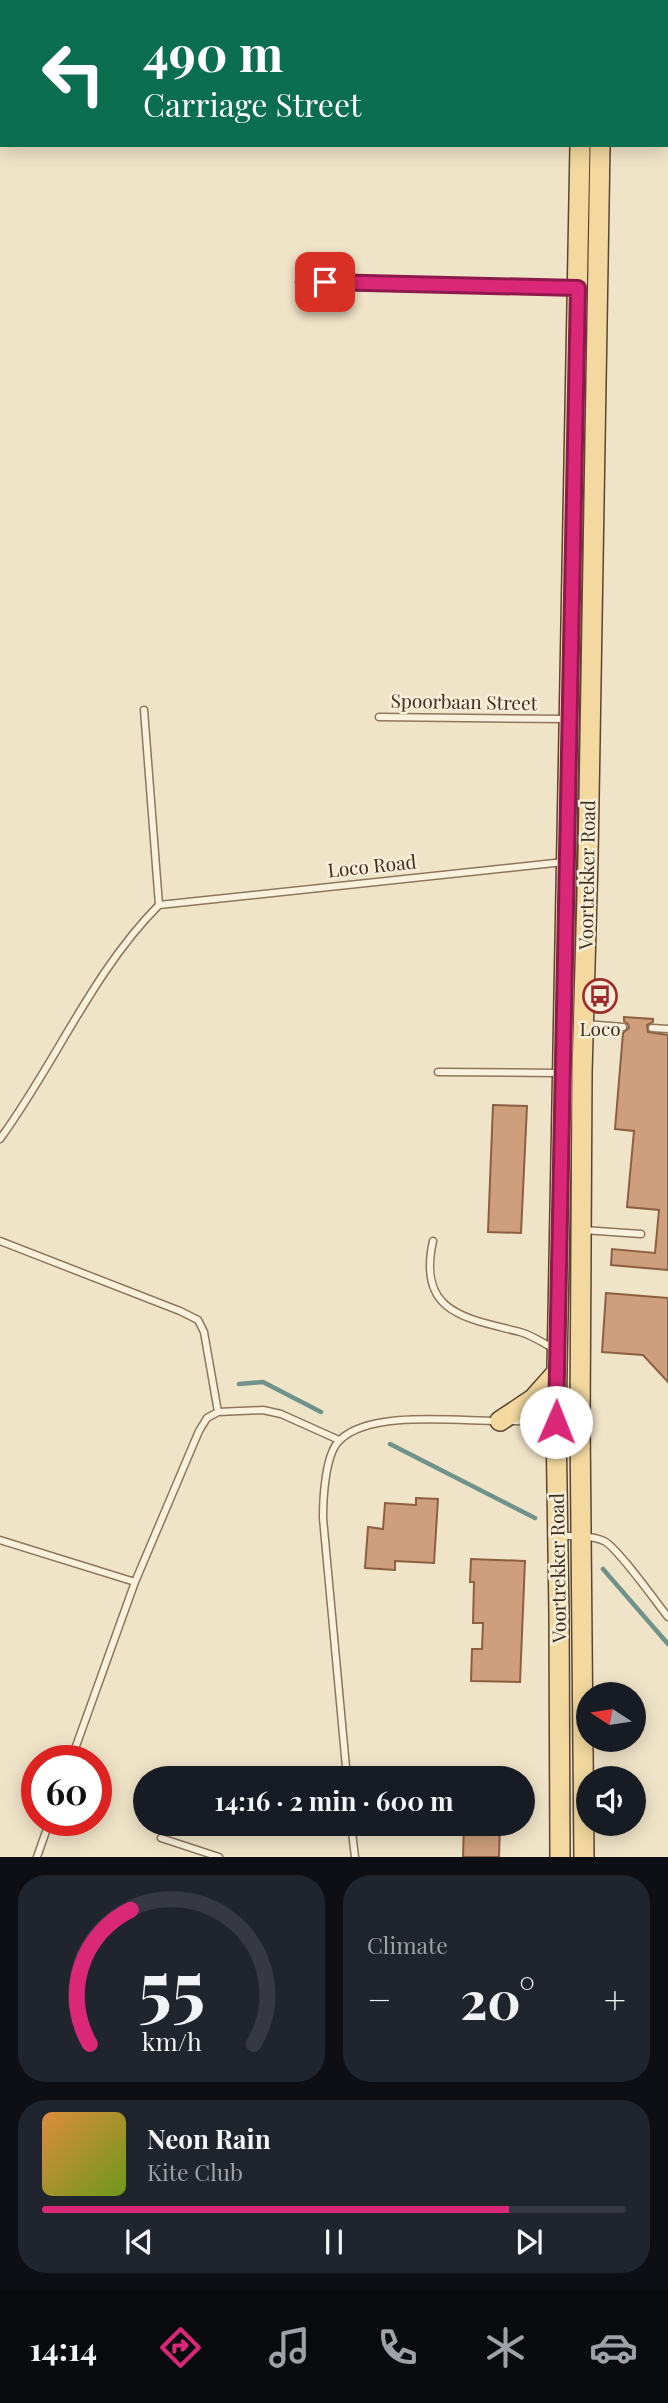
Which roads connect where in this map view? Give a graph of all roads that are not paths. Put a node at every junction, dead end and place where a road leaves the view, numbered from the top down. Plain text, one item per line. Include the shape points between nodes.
1 (580, 147) edge
2 (600, 147) edge
3 (299, 282) dead end
4 (588, 288) junction
5 (582, 572) junction
6 (144, 710) dead end
7 (379, 717) dead end
8 (569, 719) junction
9 (590, 720) junction
10 (588, 859) junction
11 (566, 861) junction
12 (159, 905) junction
13 (584, 1023) junction
14 (623, 1027) dead end
15 (652, 1028) dead end
16 (668, 1029) edge
17 (438, 1072) dead end
18 (572, 1073) junction
19 (0, 1139) edge
20 (559, 1229) junction
21 (581, 1230) junction
22 (641, 1234) dead end
23 (0, 1241) edge
24 (433, 1241) dead end
25 (557, 1350) junction
26 (556, 1372) junction
27 (218, 1412) junction
28 (500, 1421) junction
29 (556, 1422) junction
30 (580, 1422) junction
31 (338, 1440) junction
32 (558, 1536) junction
33 (581, 1536) junction
34 (0, 1540) edge
35 (135, 1582) junction
36 (668, 1617) edge
37 (76, 1745) edge
38 (346, 1766) edge
39 (44, 1836) edge
40 (352, 1836) edge
41 (161, 1838) dead end
42 (37, 1857) edge
43 (219, 1857) edge
44 (355, 1857) edge
45 (560, 1857) edge
46 (584, 1857) edge

1 - 4 main road, Voortrekker Road
2 - 4 main road, Voortrekker Road
3 - 4 lane
4 - 5 main road, Voortrekker Road
5 - 8 main road, Voortrekker Road
5 - 9 main road, Voortrekker Road
6 - 12 lane
7 - 8 lane, Spoorbaan Street
8 - 9 lane, Spoorbaan Street
8 - 11 main road, Voortrekker Road
9 - 10 main road, Voortrekker Road
10 - 11 lane, Loco Road
10 - 13 main road, Voortrekker Road
11 - 12 lane, Loco Road
11 - 18 main road, Voortrekker Road
12 - 19 lane via 125,941
13 - 14 lane
13 - 18 main road, Voortrekker Road
15 - 16 lane
17 - 18 lane
18 - 20 main road, Voortrekker Road
18 - 21 main road, Voortrekker Road
20 - 21 main road
20 - 25 main road, Voortrekker Road
21 - 22 lane
21 - 30 main road, Voortrekker Road
23 - 27 lane via 198,1320
24 - 25 lane via 428,1263 435,1294 456,1313 522,1333
25 - 26 main road, Voortrekker Road
26 - 28 main road via 533,1399
26 - 29 main road, Voortrekker Road
27 - 31 lane via 272,1412
27 - 35 lane via 202,1424
28 - 29 lane
28 - 31 lane via 393,1420 366,1425
29 - 30 lane
29 - 32 main road, Voortrekker Road
30 - 33 main road, Voortrekker Road
31 - 38 lane via 328,1470 323,1518
32 - 33 lane
32 - 45 main road, Voortrekker Road
33 - 36 lane via 604,1541 616,1552
33 - 46 main road, Voortrekker Road
34 - 35 lane
35 - 37 lane
39 - 42 lane
40 - 44 lane
41 - 43 lane

